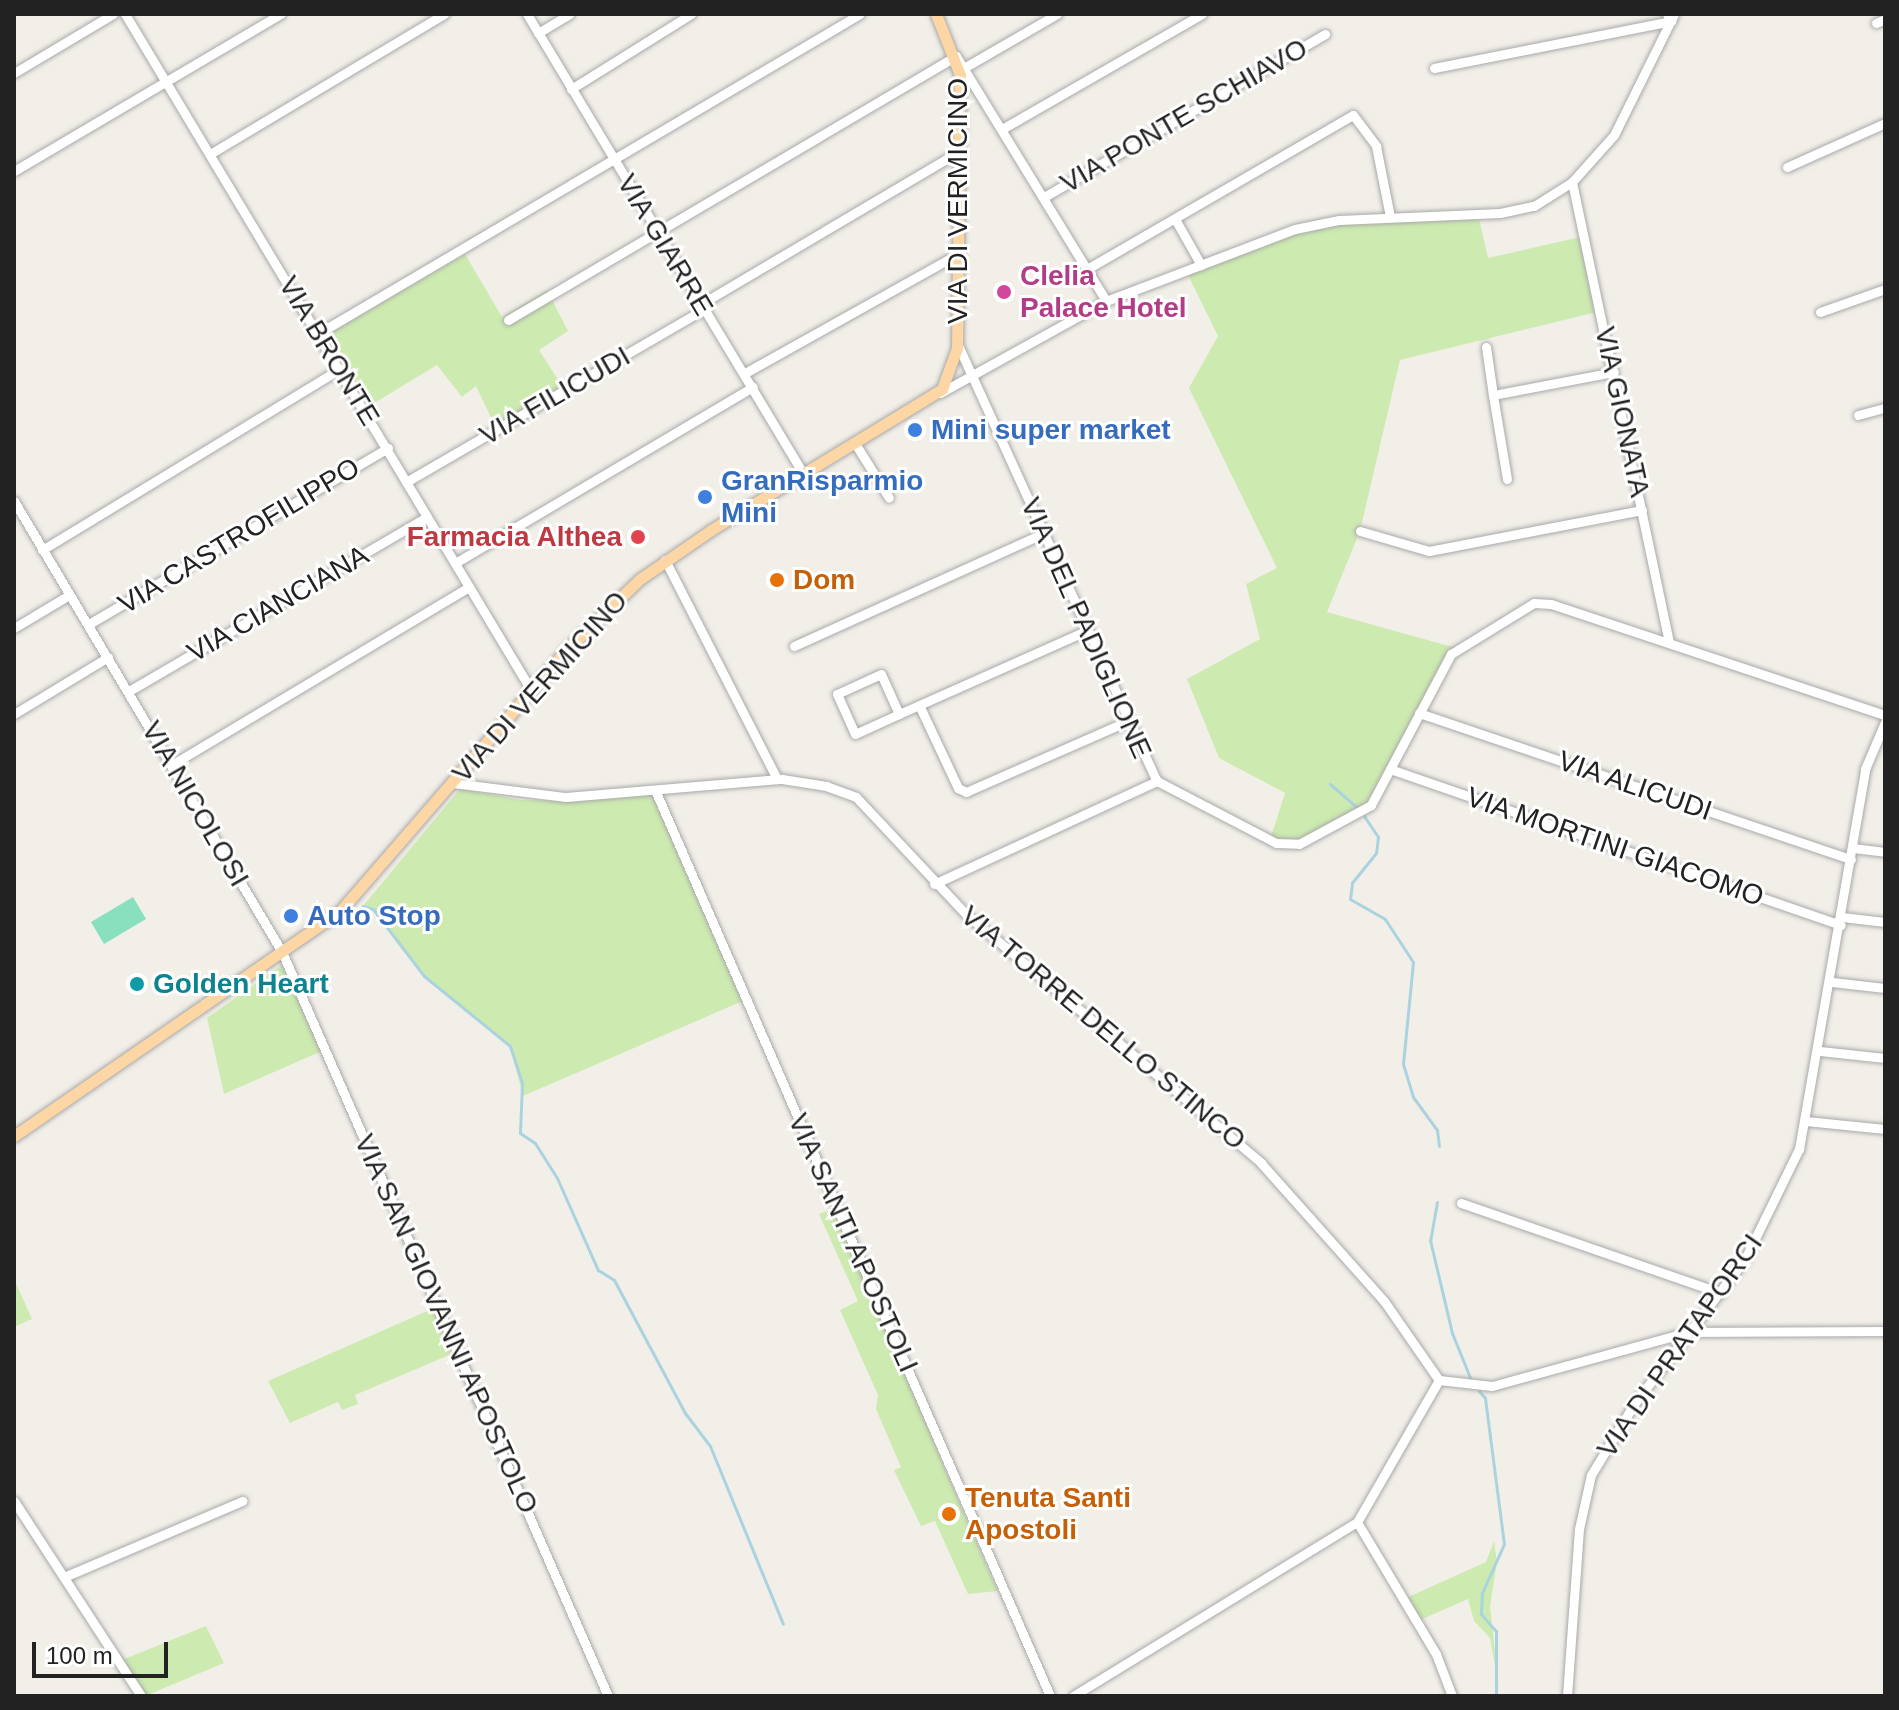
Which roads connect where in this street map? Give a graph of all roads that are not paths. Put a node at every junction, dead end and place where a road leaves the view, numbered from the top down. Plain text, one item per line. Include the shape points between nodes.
1 (113, 14) edge
2 (125, 14) edge
3 (281, 14) edge
4 (444, 14) edge
5 (527, 14) edge
6 (570, 14) edge
7 (691, 14) edge
8 (860, 14) edge
9 (936, 14) edge
10 (1202, 14) edge
11 (1055, 15) edge
12 (1671, 16) edge
13 (538, 33) junction
14 (1325, 34) dead end
15 (956, 56) junction
16 (1434, 68) dead end
17 (962, 69) junction
18 (14, 73) edge
19 (167, 82) junction
20 (571, 89) junction
21 (1885, 123) edge
22 (1002, 129) junction
23 (958, 152) junction
24 (210, 154) junction
25 (613, 160) junction
26 (1787, 167) dead end
27 (14, 171) edge
28 (1572, 182) junction
29 (1044, 197) junction
30 (1390, 217) junction
31 (1175, 219) junction
32 (657, 231) junction
33 (956, 255) junction
34 (1201, 265) junction
35 (1087, 269) junction
36 (1885, 289) edge
37 (1106, 301) junction
38 (702, 306) junction
39 (1820, 312) dead end
40 (508, 320) dead end
41 (319, 333) junction
42 (957, 343) junction
43 (1486, 347) dead end
44 (953, 368) junction
45 (340, 369) junction
46 (973, 372) junction
47 (1614, 372) junction
48 (745, 373) junction
49 (753, 387) junction
50 (937, 395) junction
51 (1493, 395) junction
52 (1885, 408) edge
53 (1858, 415) dead end
54 (856, 445) junction
55 (388, 448) junction
56 (804, 475) junction
57 (1507, 479) dead end
58 (406, 482) junction
59 (889, 498) dead end
60 (14, 501) edge
61 (1642, 510) junction
62 (427, 517) junction
63 (1360, 531) dead end
64 (1042, 534) junction
65 (42, 550) junction
66 (665, 560) junction
67 (455, 563) junction
68 (469, 587) junction
69 (69, 595) junction
70 (89, 624) junction
71 (14, 628) edge
72 (1085, 631) junction
73 (1669, 642) junction
74 (794, 646) dead end
75 (108, 657) junction
76 (531, 690) junction
77 (129, 691) junction
78 (919, 705) junction
79 (1419, 713) junction
80 (14, 714) edge
81 (899, 714) junction
82 (1885, 715) edge
83 (1128, 721) junction
84 (1885, 722) edge
85 (173, 764) junction
86 (1390, 769) junction
87 (777, 779) junction
88 (1157, 781) junction
89 (453, 783) junction
90 (655, 790) junction
91 (1853, 848) junction
92 (1885, 852) edge
93 (1851, 859) junction
94 (934, 884) junction
95 (1841, 921) junction
96 (1885, 922) edge
97 (282, 952) junction
98 (1832, 982) junction
99 (1885, 988) edge
100 (1820, 1051) junction
101 (1885, 1058) edge
102 (1806, 1121) junction
103 (1885, 1129) edge
104 (14, 1136) edge
105 (1461, 1203) dead end
106 (1721, 1293) junction
107 (1885, 1331) edge
108 (1688, 1332) junction
109 (1439, 1380) junction
110 (14, 1501) edge
111 (242, 1501) dead end
112 (1357, 1522) junction
113 (64, 1577) junction
114 (141, 1696) edge
115 (608, 1696) edge
116 (1050, 1696) edge
117 (1073, 1696) edge
118 (1452, 1696) edge
119 (1567, 1696) edge

1 - 18 street
2 - 19 street, VIA BRONTE
3 - 19 street
4 - 24 street
5 - 13 street, VIA GIARRE
6 - 13 street
7 - 20 street
8 - 25 street
9 - 15 main road, VIA DI VERMICINO
10 - 22 street
11 - 17 street
12 - 16 street
12 - 28 street via 1619,128
13 - 20 street, VIA GIARRE
14 - 29 street, VIA PONTE SCHIAVO
15 - 17 main road, VIA DI VERMICINO
15 - 32 street
17 - 22 street
17 - 23 main road, VIA DI VERMICINO
19 - 24 street, VIA BRONTE
19 - 27 street
20 - 25 street, VIA GIARRE
21 - 26 street
22 - 29 street
23 - 33 main road, VIA DI VERMICINO
23 - 38 street, VIA FILICUDI
24 - 41 street, VIA BRONTE
25 - 32 street, VIA GIARRE
25 - 41 street
28 - 30 street via 1524,209
28 - 47 street, VIA GIONATA
29 - 35 street
30 - 31 street via 1376,146 1353,115
30 - 34 street via 1302,227
31 - 34 street
31 - 35 street
32 - 38 street, VIA GIARRE
32 - 40 street
33 - 42 main road, VIA DI VERMICINO
33 - 48 street
34 - 37 street
35 - 37 street
36 - 39 street
37 - 46 street
38 - 48 street, VIA GIARRE
38 - 58 street, VIA FILICUDI
41 - 45 street, VIA BRONTE
42 - 44 main road, VIA DI VERMICINO
42 - 46 street, VIA DEL PADIGLIONE
43 - 51 street
44 - 46 street via 964,365
44 - 50 main road, VIA DI VERMICINO
45 - 55 street, VIA BRONTE
45 - 65 street
46 - 50 street
46 - 64 street, VIA DEL PADIGLIONE
47 - 51 street
47 - 61 street, VIA GIONATA
48 - 49 street, VIA GIARRE
49 - 56 street, VIA GIARRE
49 - 67 street
50 - 54 main road, VIA DI VERMICINO
51 - 57 street
52 - 53 street
54 - 56 main road, VIA DI VERMICINO
54 - 59 street
55 - 58 street, VIA BRONTE
55 - 70 street, VIA CASTROFILIPPO
56 - 66 main road, VIA DI VERMICINO
58 - 62 street, VIA BRONTE
60 - 65 street, VIA NICOLOSI
61 - 63 street via 1429,551
61 - 73 street, VIA GIONATA
62 - 67 street, VIA BRONTE
62 - 77 street, VIA CIANCIANA
64 - 72 street, VIA DEL PADIGLIONE
64 - 74 street
65 - 69 street, VIA NICOLOSI
66 - 76 main road, VIA DI VERMICINO via 601,615
66 - 87 street
67 - 68 street, VIA BRONTE
68 - 76 street, VIA BRONTE
68 - 85 street
69 - 70 street, VIA NICOLOSI
69 - 71 street
70 - 75 street, VIA NICOLOSI
72 - 78 street
72 - 83 street, VIA DEL PADIGLIONE
73 - 79 street, VIA DEL PADIGLIONE via 1534,603 1456,648
73 - 82 street, VIA DEL PADIGLIONE
75 - 77 street, VIA NICOLOSI
75 - 80 street
76 - 89 main road, VIA DI VERMICINO
77 - 85 street, VIA NICOLOSI
78 - 81 street
78 - 83 street via 958,788 966,792
79 - 86 street, VIA DEL PADIGLIONE
79 - 93 street, VIA ALICUDI
81 - 81 street via 881,674 837,694 855,734
83 - 88 street, VIA DEL PADIGLIONE
84 - 91 street, VIA DI PRATAPORCI via 1866,764
85 - 97 street, VIA NICOLOSI
86 - 88 street, VIA DEL PADIGLIONE via 1368,808 1293,846 1273,842
86 - 95 street, VIA MORTINI GIACOMO
87 - 90 street, VIA TORRE DELLO STINCO
87 - 94 street, VIA TORRE DELLO STINCO via 826,786 859,799
88 - 94 street
89 - 90 street, VIA TORRE DELLO STINCO via 547,796
89 - 97 main road, VIA DI VERMICINO via 348,903
90 - 116 street, VIA SANTI APOSTOLI
91 - 92 street
91 - 93 street, VIA DI PRATAPORCI
93 - 95 street, VIA DI PRATAPORCI
94 - 109 street, VIA TORRE DELLO STINCO via 1255,1156 1388,1306
95 - 96 street, VIA MORTINI GIACOMO
95 - 98 street, VIA DI PRATAPORCI
97 - 104 main road, VIA DI VERMICINO
97 - 115 street, VIA SAN GIOVANNI APOSTOLO
98 - 99 street
98 - 100 street, VIA DI PRATAPORCI
100 - 101 street
100 - 102 street, VIA DI PRATAPORCI
102 - 103 street
102 - 106 street, VIA DI PRATAPORCI via 1782,1191
105 - 106 street
106 - 108 street, VIA DI PRATAPORCI
107 - 108 street
108 - 109 street via 1487,1387
108 - 119 street, VIA DI PRATAPORCI via 1615,1432 1586,1488
109 - 112 street
110 - 113 street
111 - 113 street
112 - 117 street
112 - 118 street via 1436,1654
113 - 114 street

